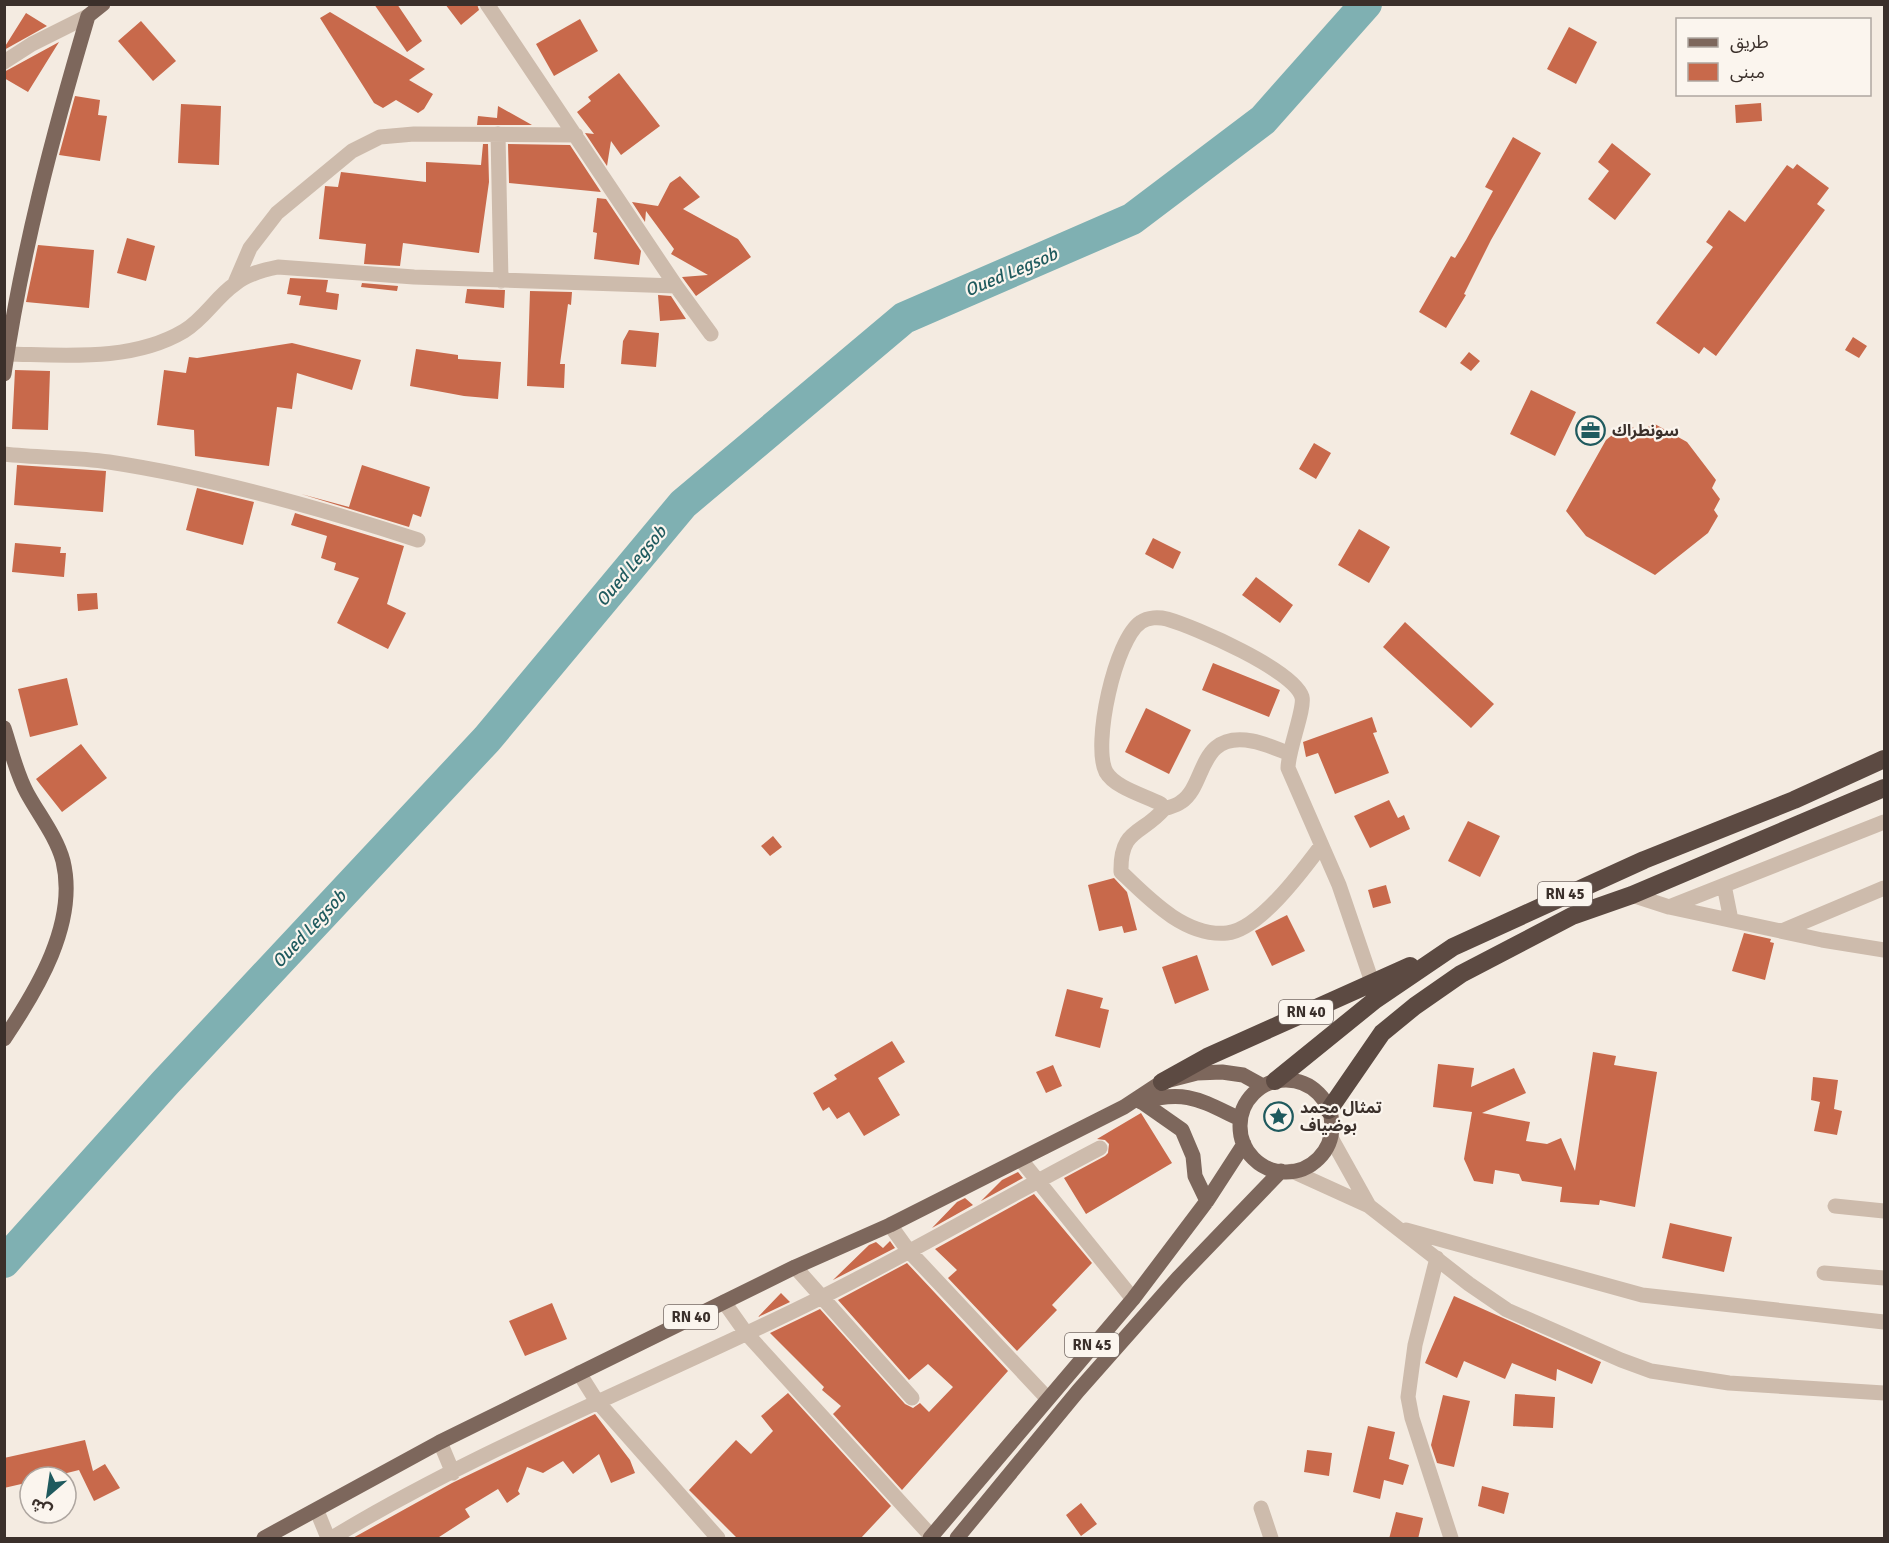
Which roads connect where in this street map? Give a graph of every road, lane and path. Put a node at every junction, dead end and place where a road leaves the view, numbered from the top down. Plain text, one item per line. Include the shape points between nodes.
1 (103, 4) edge
2 (487, 4) edge
3 (88, 16) junction
4 (4, 62) edge
5 (498, 134) junction
6 (576, 135) junction
7 (501, 281) junction
8 (235, 284) junction
9 (676, 286) junction
10 (711, 334) dead end
11 (7, 354) junction
12 (4, 374) edge
13 (4, 454) edge
14 (418, 540) dead end
15 (4, 728) edge
16 (1288, 753) junction
17 (1884, 759) edge
18 (1884, 788) edge
19 (1164, 810) junction
20 (1884, 822) edge
21 (1321, 846) junction
22 (1724, 885) junction
23 (1884, 888) edge
24 (1632, 895) junction
25 (1669, 907) junction
26 (1731, 920) junction
27 (1782, 931) junction
28 (1453, 947) junction
29 (1884, 950) edge
30 (1372, 982) junction
31 (4, 1039) edge
32 (1162, 1082) junction
33 (1269, 1083) junction
34 (1142, 1102) junction
35 (1124, 1107) junction
36 (1329, 1110) junction
37 (1240, 1119) junction
38 (1330, 1136) junction
39 (1244, 1144) junction
40 (1100, 1148) dead end
41 (1021, 1160) junction
42 (1287, 1171) junction
43 (1036, 1181) junction
44 (1207, 1201) junction
45 (1370, 1206) junction
46 (1835, 1206) dead end
47 (1884, 1211) edge
48 (890, 1226) junction
49 (1398, 1227) junction
50 (908, 1250) junction
51 (1437, 1258) junction
52 (795, 1267) junction
53 (1824, 1273) dead end
54 (1884, 1278) edge
55 (821, 1298) junction
56 (1133, 1299) junction
57 (724, 1302) junction
58 (1884, 1322) edge
59 (746, 1333) junction
60 (579, 1372) junction
61 (1884, 1393) edge
62 (912, 1398) dead end
63 (1047, 1398) junction
64 (596, 1400) junction
65 (440, 1442) junction
66 (453, 1473) junction
67 (1261, 1508) dead end
68 (317, 1511) junction
69 (931, 1538) edge
70 (264, 1539) edge
71 (330, 1539) edge
72 (718, 1539) edge
73 (957, 1539) edge
74 (1271, 1539) edge
75 (1451, 1539) edge

1 - 3 main road
2 - 6 street
3 - 4 street
3 - 11 main road via 27,237
5 - 6 street
5 - 7 street
5 - 8 street via 380,137 352,151 277,213 250,249
6 - 9 street
7 - 8 street via 278,267
7 - 9 street
8 - 11 street via 184,331 162,341 92,356
9 - 10 street
11 - 12 main road
13 - 14 street via 106,461 163,471 339,515
15 - 31 main road via 26,791 49,828 63,861 65,883 58,937 23,1011
16 - 19 street via 1253,741 1233,740 1211,752 1189,794
16 - 19 street via 1303,702 1297,687 1283,674 1232,646 1167,619 1140,622 1130,633 1109,691 1102,734 1103,757 1112,779 1161,804
16 - 21 street via 1288,768
17 - 28 highway, RN 45 via 1794,800 1633,864
18 - 24 highway, RN 45
19 - 21 street via 1133,832 1121,855 1122,872 1171,916 1210,932 1229,933 1248,924 1286,889
20 - 22 street
21 - 30 street
22 - 25 street
22 - 26 street
23 - 27 street
24 - 25 street
24 - 36 highway, RN 45 via 1572,916 1503,951 1415,1006 1382,1033
25 - 26 street
26 - 27 street
27 - 29 street
28 - 30 highway, RN 40
28 - 33 highway, RN 45 via 1375,1000
30 - 32 highway, RN 40 via 1207,1056
32 - 33 main road via 1197,1073 1222,1072
32 - 35 main road, RN 40
33 - 36 main road via 1288,1080 1307,1086
33 - 37 main road via 1252,1094
34 - 35 main road, RN 40
34 - 37 main road, RN 40 via 1174,1094 1205,1102
34 - 44 main road via 1182,1130 1193,1156 1195,1176
35 - 41 main road, RN 40
36 - 38 main road
37 - 39 main road
38 - 42 main road via 1317,1160
38 - 45 street
39 - 42 main road via 1259,1163
39 - 44 main road, RN 45
40 - 43 street
41 - 43 street
41 - 48 main road, RN 40
42 - 45 street
42 - 73 main road, RN 45 via 1178,1278
43 - 50 street
43 - 56 street
44 - 56 main road, RN 45
45 - 49 street
46 - 47 street
48 - 50 street
48 - 52 main road, RN 40
49 - 51 street
49 - 58 street via 1641,1295
50 - 55 street
50 - 63 street
51 - 61 street via 1507,1310 1589,1348 1652,1371 1729,1383
51 - 75 street via 1415,1345 1408,1397
52 - 55 street
52 - 57 main road, RN 40
53 - 54 street
55 - 59 street
55 - 62 street
56 - 63 main road, RN 45
57 - 59 street
57 - 60 main road, RN 40
59 - 64 street
59 - 69 street
60 - 64 street
60 - 65 main road, RN 40
63 - 69 main road, RN 45
64 - 66 street
64 - 72 street
65 - 66 street
65 - 68 main road, RN 40
66 - 71 street
67 - 74 street
68 - 70 main road, RN 40
68 - 71 street

